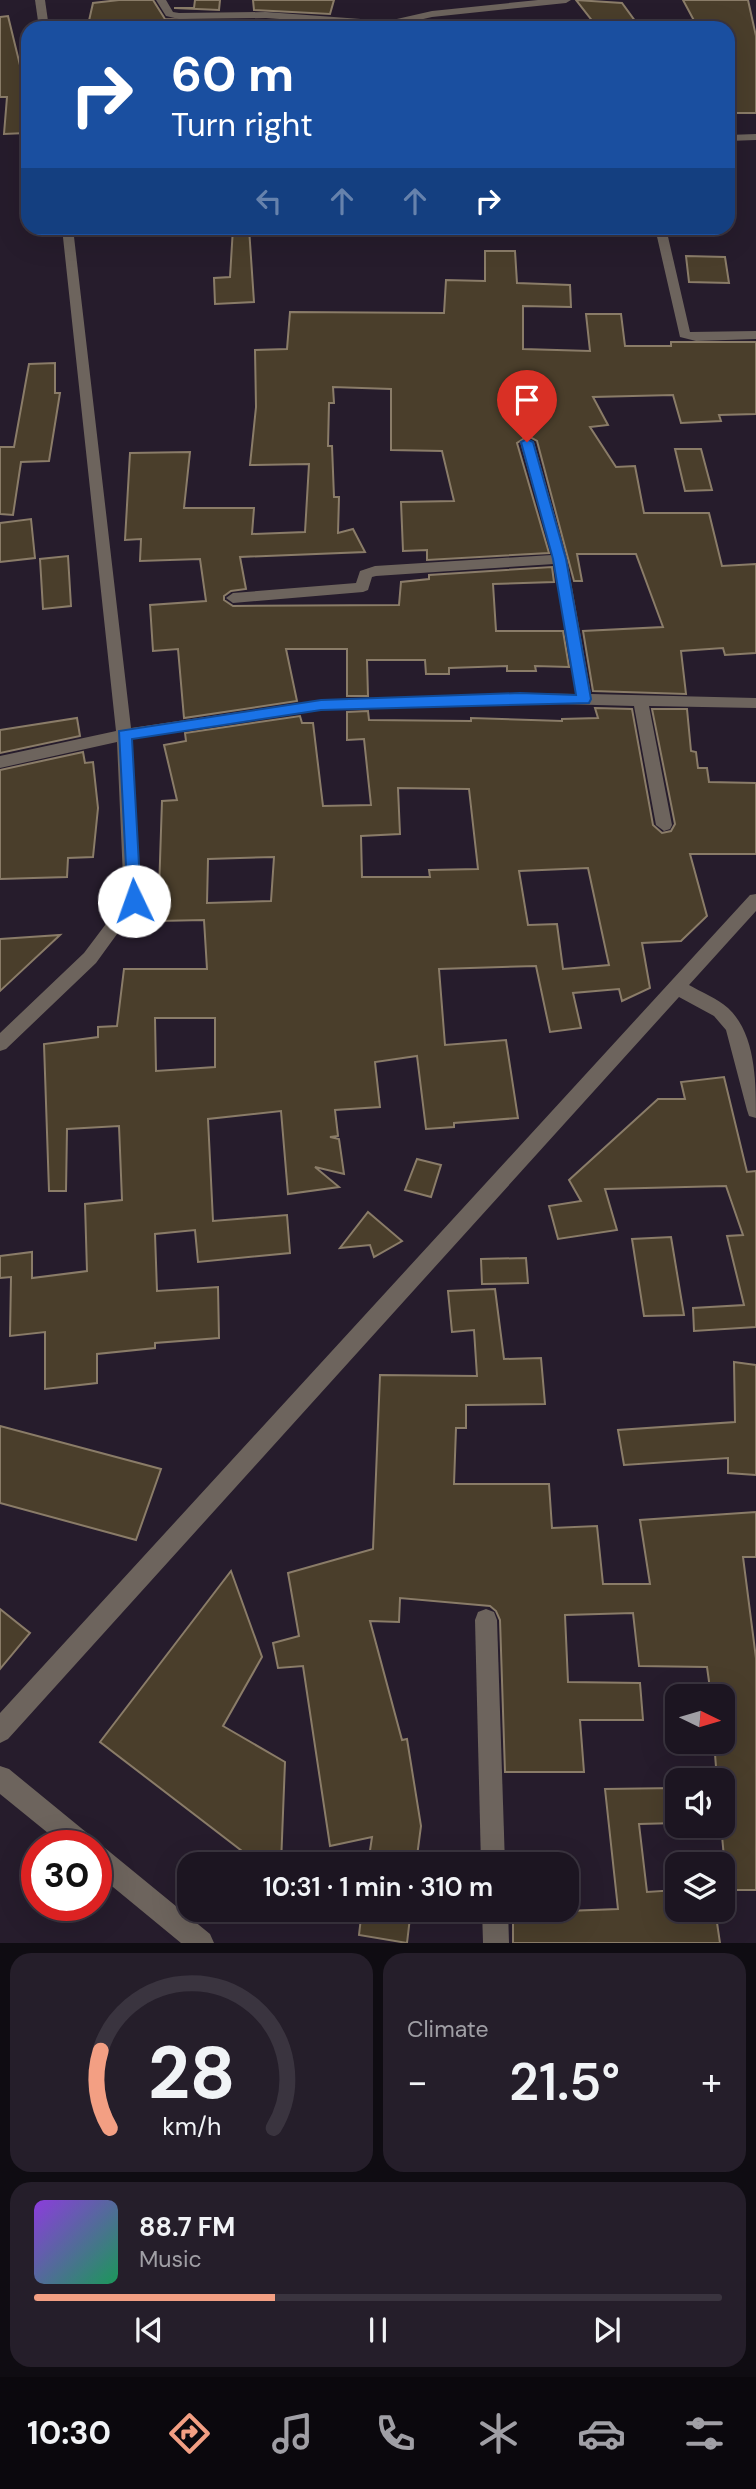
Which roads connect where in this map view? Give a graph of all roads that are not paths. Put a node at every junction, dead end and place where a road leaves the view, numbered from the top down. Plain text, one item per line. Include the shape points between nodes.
1 (40, 0) edge
2 (161, 0) edge
3 (566, 0) edge
4 (43, 21) edge
5 (347, 21) edge
6 (401, 21) edge
7 (756, 137) edge
8 (735, 138) edge
9 (68, 235) edge
10 (662, 235) edge
11 (756, 335) edge
12 (527, 442) dead end
13 (560, 559) junction
14 (233, 598) dead end
15 (584, 699) junction
16 (641, 702) junction
17 (756, 704) edge
18 (124, 735) junction
19 (0, 762) edge
20 (664, 824) dead end
21 (756, 900) edge
22 (677, 987) junction
23 (0, 1044) edge
24 (756, 1110) edge
25 (486, 1620) dead end
26 (0, 1731) edge
27 (0, 1778) edge
28 (63, 1830) edge
29 (493, 1852) edge
30 (112, 1870) edge
31 (495, 1922) edge
32 (201, 1943) edge
33 (496, 1943) edge

1 - 4 street
2 - 5 street via 169,14 178,16 266,15
3 - 6 street
7 - 8 street
9 - 18 street
10 - 11 street via 684,334
12 - 13 street
13 - 14 street via 375,571 365,575 363,587
13 - 15 street
15 - 16 street
15 - 18 street via 321,705
16 - 17 street
16 - 20 street
18 - 19 street
18 - 23 street via 134,901 90,958
21 - 22 street
22 - 24 street via 720,1012 734,1027
22 - 26 street
25 - 29 street
27 - 28 street
30 - 32 street
31 - 33 street

